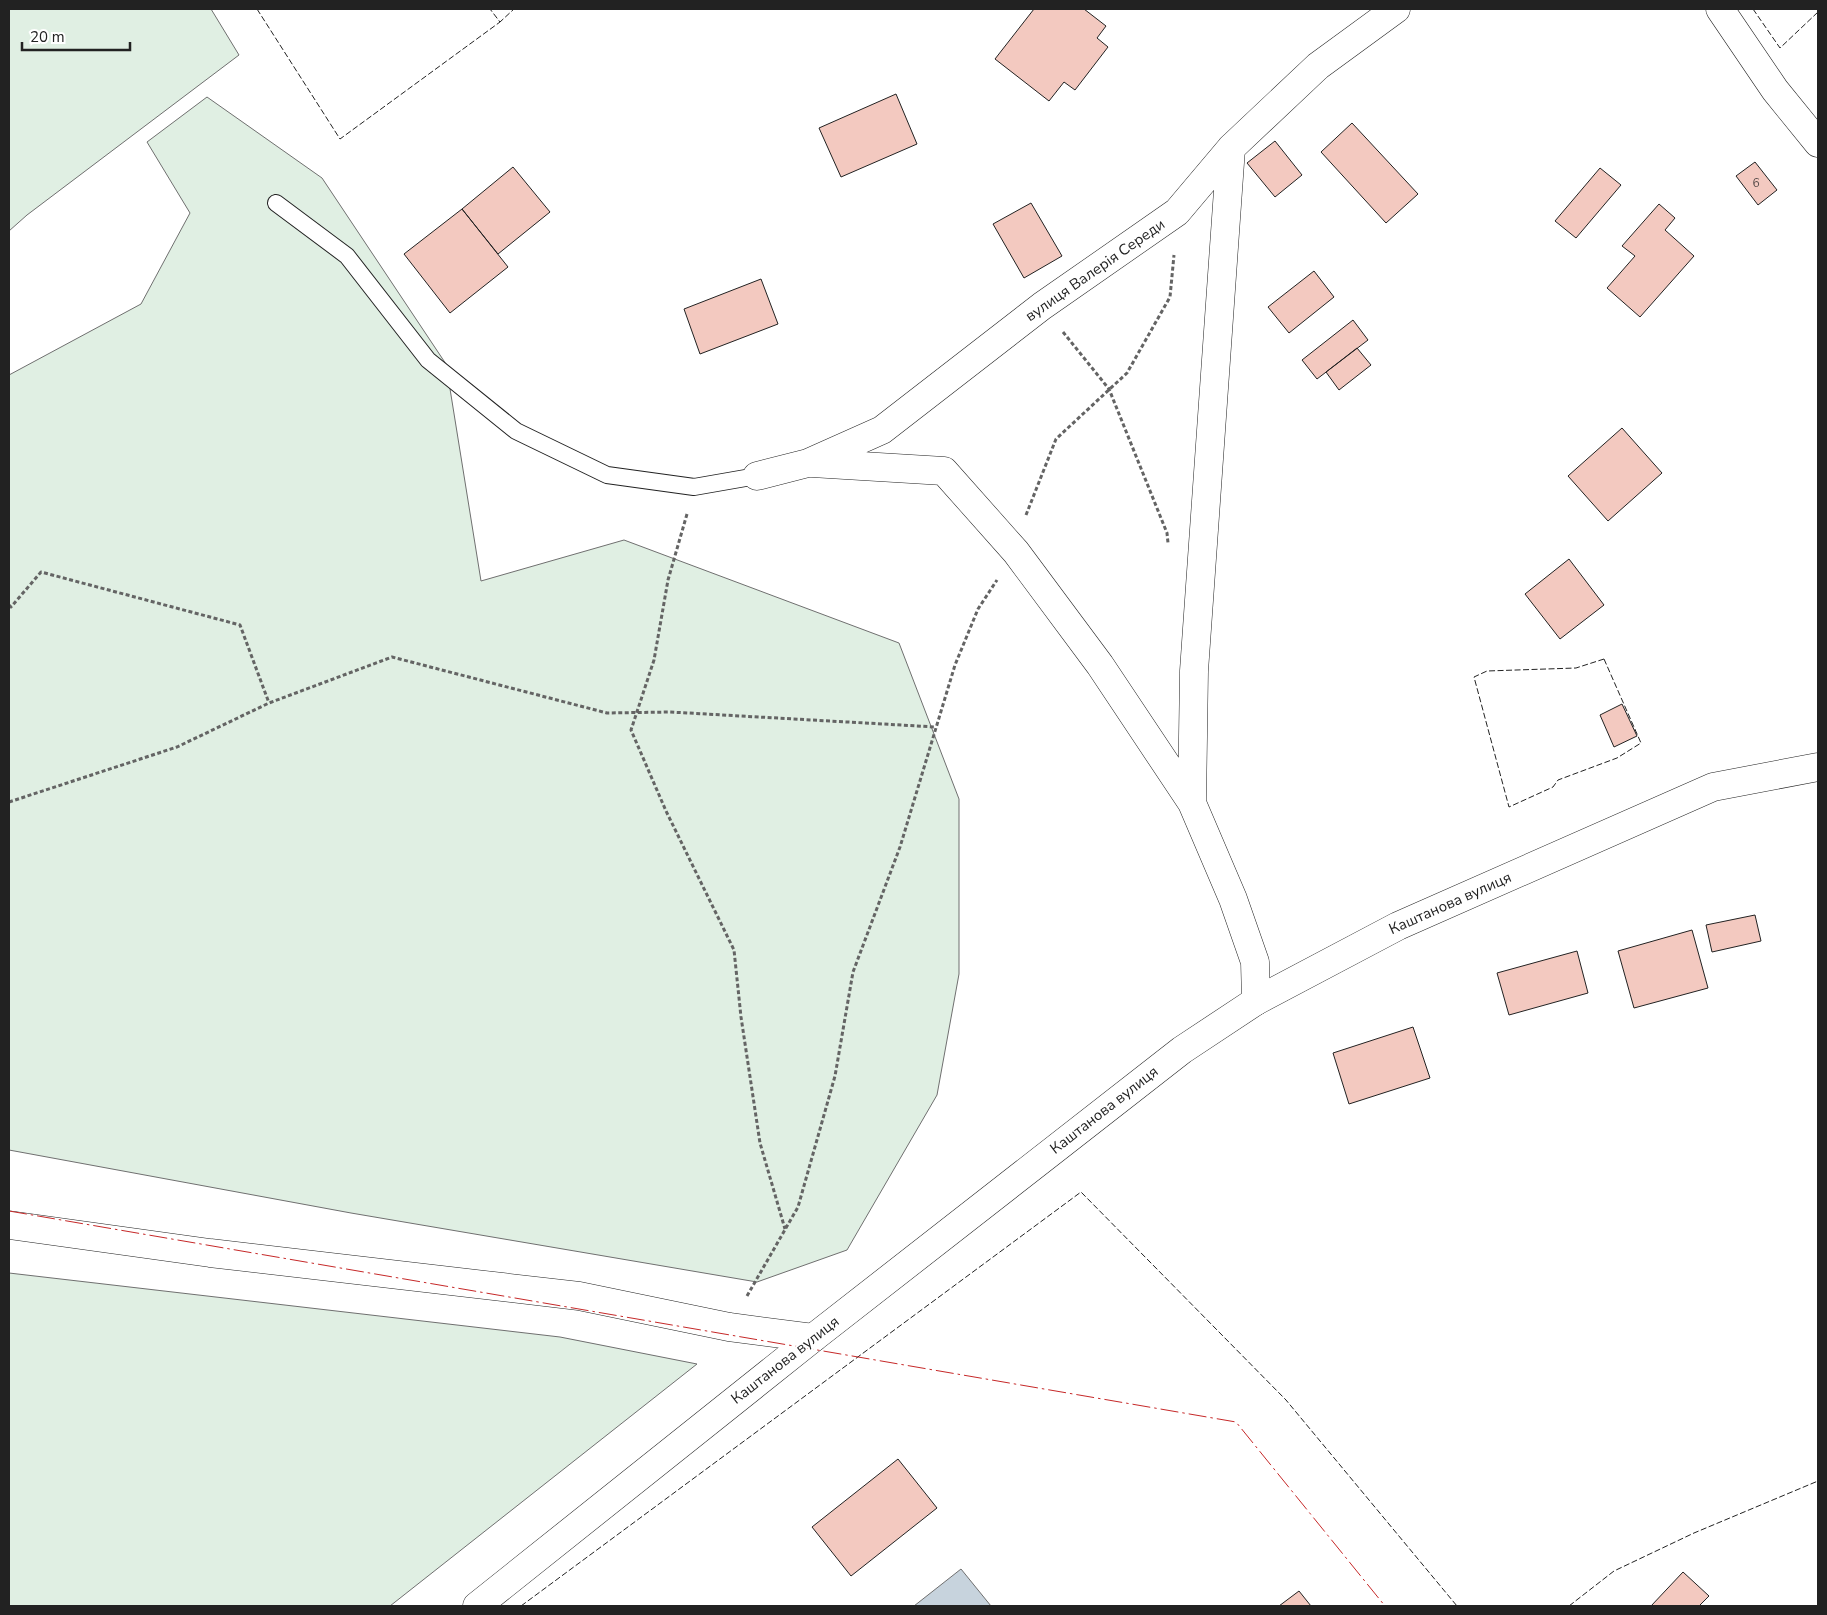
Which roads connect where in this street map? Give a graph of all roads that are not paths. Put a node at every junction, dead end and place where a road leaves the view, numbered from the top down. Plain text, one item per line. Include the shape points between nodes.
1 (1396, 9) edge
2 (1720, 9) edge
3 (1818, 143) edge
4 (1231, 148) junction
5 (276, 203) dead end
6 (808, 463) junction
7 (757, 476) joint
8 (1818, 767) edge
9 (1192, 804) junction
10 (1256, 1001) junction
11 (9, 1225) edge
12 (813, 1338) junction
13 (477, 1606) edge

1 - 4 street, вулиця Валерія Середи via 1318,66
2 - 3 street via 1775,90
4 - 6 street, вулиця Валерія Середи via 1177,212 1042,306 882,430
4 - 9 street via 1194,671
5 - 7 lane via 347,256 428,360 516,431 607,475 694,487
6 - 7 street, вулиця Валерія Середи
6 - 9 street via 944,471 1016,552 1100,665
8 - 10 street, Каштанова вулиця via 1713,787 1398,926
9 - 10 street via 1233,900 1255,962
10 - 12 street, Каштанова вулиця via 1182,1050
11 - 12 street via 210,1254 579,1296 729,1327
12 - 13 street, Каштанова вулиця

